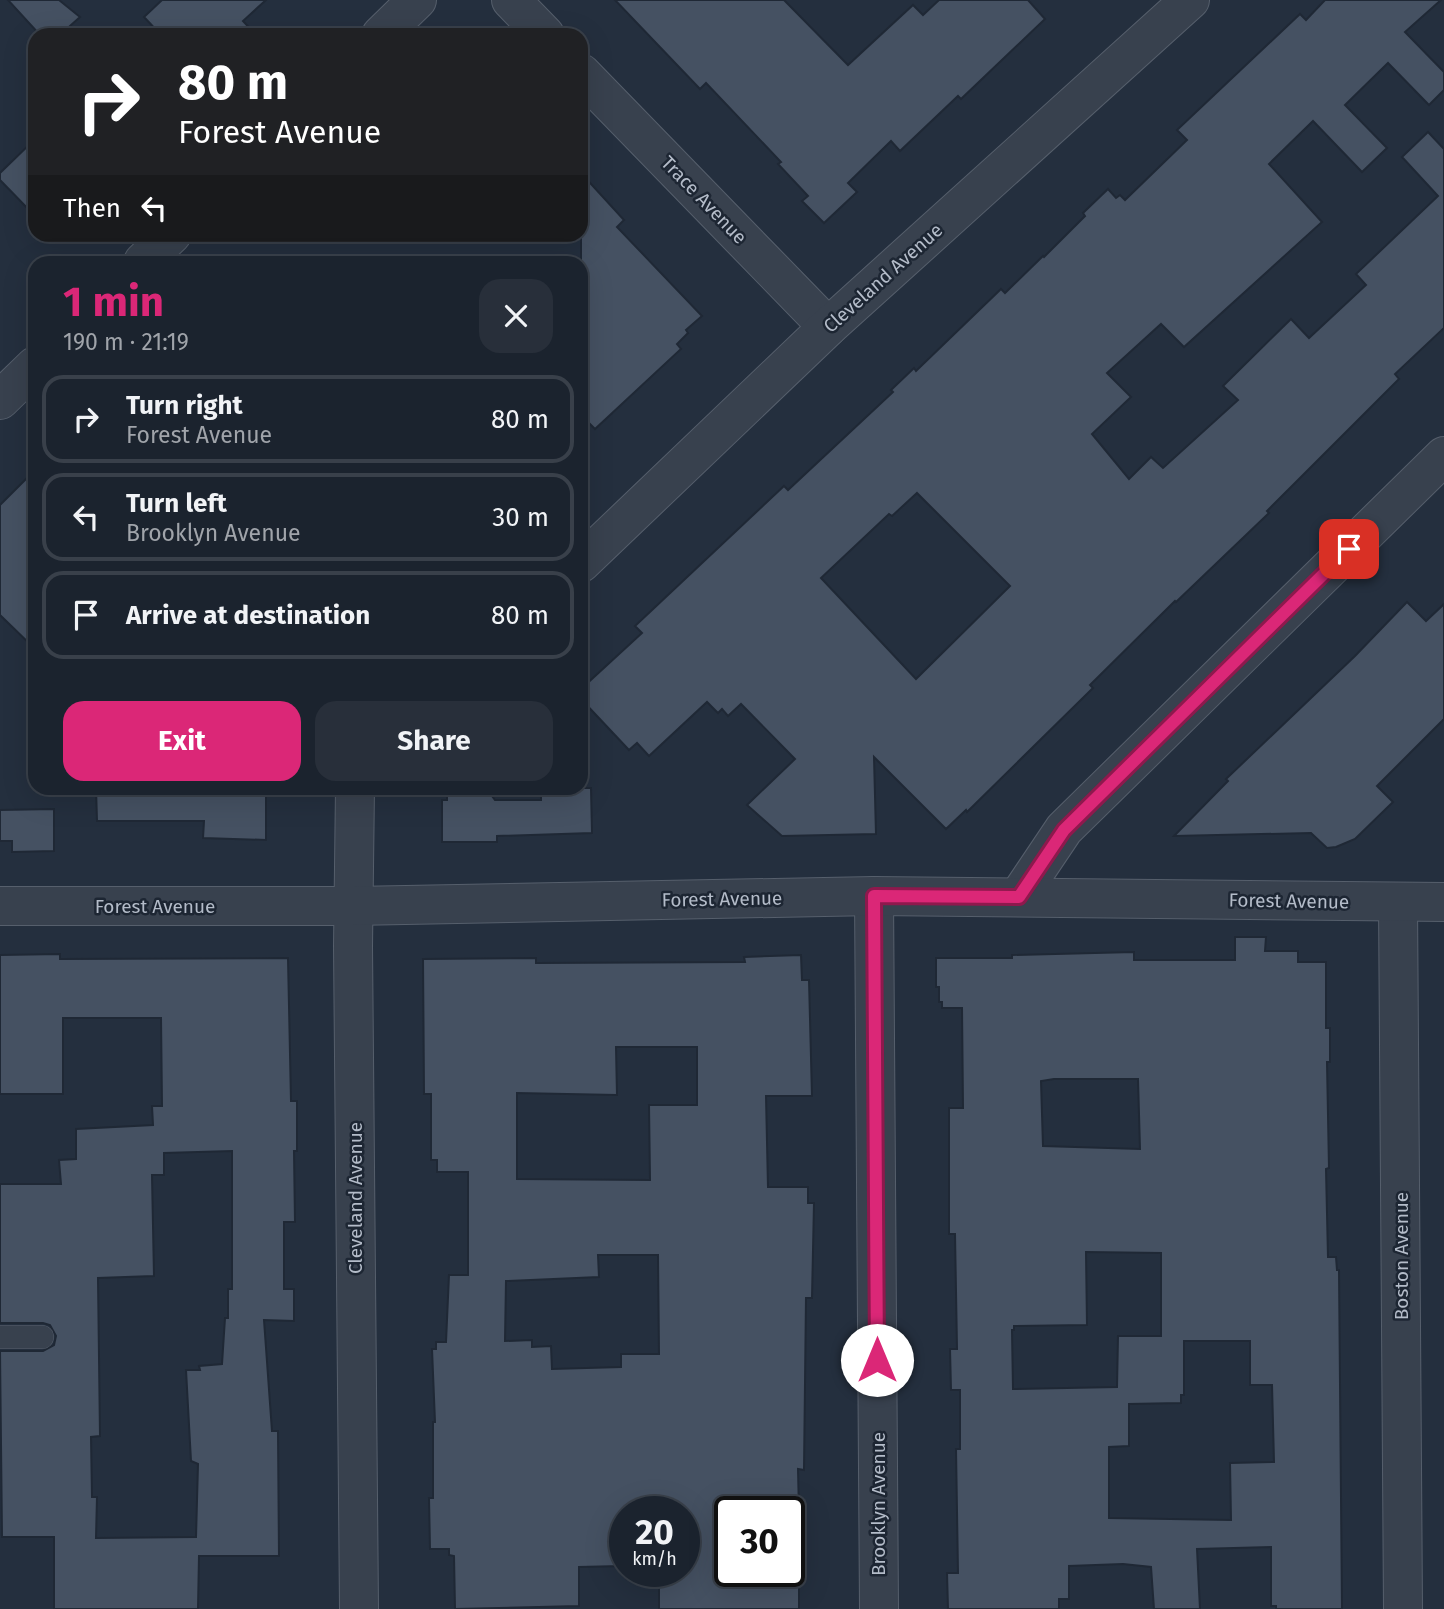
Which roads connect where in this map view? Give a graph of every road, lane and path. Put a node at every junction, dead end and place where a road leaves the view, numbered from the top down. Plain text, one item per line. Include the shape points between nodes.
1 (417, 0) edge
2 (511, 0) edge
3 (1190, 0) edge
4 (388, 28) edge
5 (538, 28) edge
6 (588, 79) edge
7 (164, 242) edge
8 (149, 256) edge
9 (828, 327) junction
10 (28, 373) edge
11 (0, 400) edge
12 (1444, 456) edge
13 (588, 557) edge
14 (355, 795) edge
15 (874, 896) junction
16 (1019, 897) junction
17 (1444, 902) edge
18 (1398, 903) junction
19 (0, 906) edge
20 (353, 906) junction
21 (0, 1337) edge
22 (42, 1337) dead end
23 (359, 1609) edge
24 (878, 1609) edge
25 (1403, 1609) edge

1 - 4 street
2 - 5 street
3 - 9 street, Cleveland Avenue
6 - 9 street, Trace Avenue
7 - 8 street
9 - 13 street, Cleveland Avenue
10 - 11 street
12 - 16 street via 1064,830
14 - 20 street, Cleveland Avenue
15 - 16 street, Forest Avenue
15 - 20 street, Forest Avenue
15 - 24 street, Brooklyn Avenue
16 - 18 street, Forest Avenue
17 - 18 street, Forest Avenue
18 - 25 street, Boston Avenue
19 - 20 street, Forest Avenue
20 - 23 street, Cleveland Avenue
21 - 22 lane

